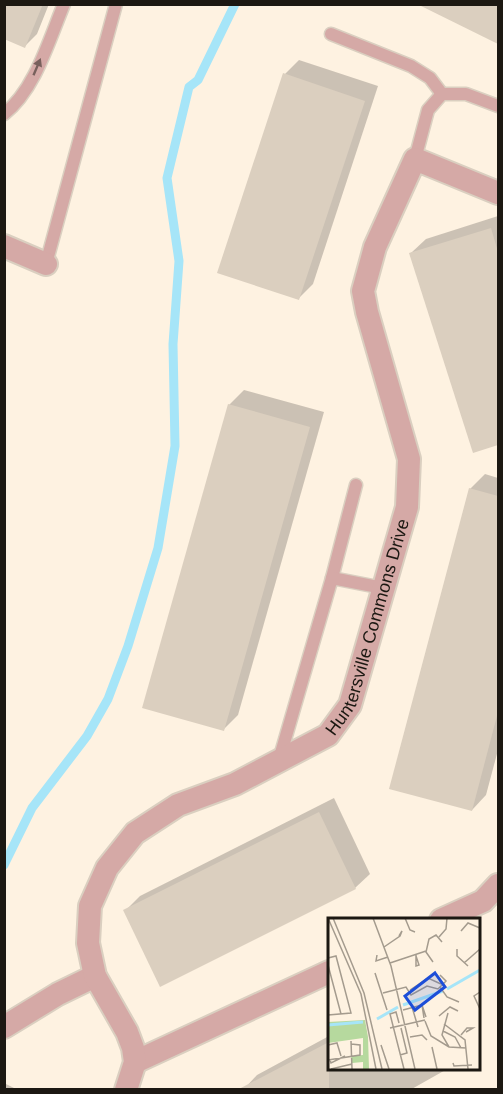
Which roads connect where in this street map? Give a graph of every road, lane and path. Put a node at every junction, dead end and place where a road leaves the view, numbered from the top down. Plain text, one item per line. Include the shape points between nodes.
1 (64, 4) edge
2 (116, 4) edge
3 (331, 34) dead end
4 (442, 94) junction
5 (498, 106) edge
6 (4, 114) edge
7 (415, 159) junction
8 (498, 193) edge
9 (4, 246) edge
10 (46, 264) joint
11 (356, 485) dead end
12 (332, 578) junction
13 (383, 588) junction
14 (279, 761) junction
15 (498, 885) edge
16 (445, 918) edge
17 (328, 972) edge
18 (95, 976) junction
19 (4, 1027) edge
20 (135, 1062) junction
21 (126, 1089) edge

6 -> 1 lane via 16,105 31,82
2 - 10 lane
3 - 4 lane via 411,66 430,78
4 - 5 lane via 466,94
4 - 7 lane via 428,110
7 - 8 street
7 - 13 street, Huntersville Commons Drive via 375,247 363,291 409,459 407,507
9 - 10 street
11 - 12 lane
12 - 13 lane
12 - 14 lane
13 - 14 street, Huntersville Commons Drive via 350,705 328,735
14 - 18 street, Huntersville Commons Drive via 235,784 178,805 135,833 107,868 90,906 88,943
15 - 16 street via 483,901
17 - 20 street
18 - 19 street
18 - 20 street, Huntersville Commons Drive via 127,1032
20 - 21 street

